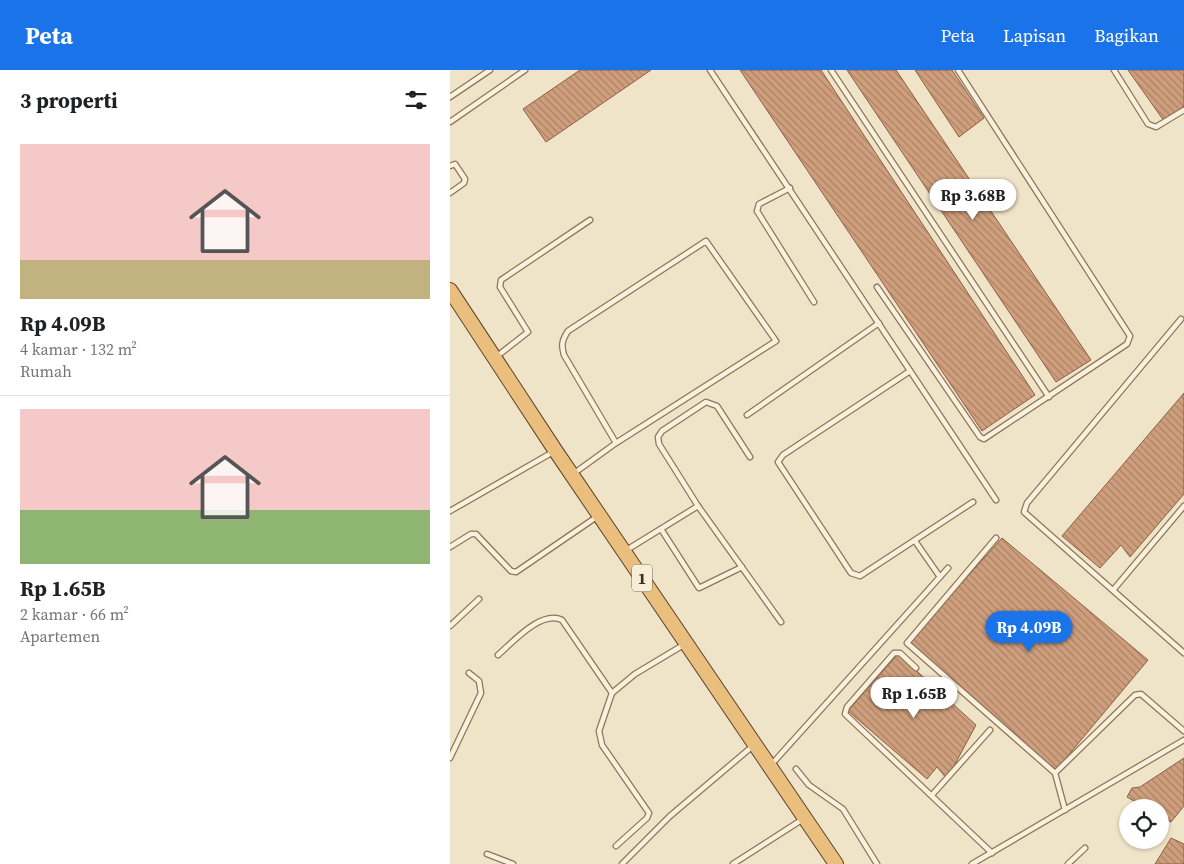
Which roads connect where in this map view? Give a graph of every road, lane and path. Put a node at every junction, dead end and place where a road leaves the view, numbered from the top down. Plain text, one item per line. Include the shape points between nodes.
1 (490, 70) edge
2 (525, 70) edge
3 (710, 70) edge
4 (831, 70) edge
5 (958, 70) edge
6 (1114, 70) edge
7 (450, 97) edge
8 (1184, 110) edge
9 (450, 122) edge
10 (450, 166) edge
11 (790, 188) junction
12 (450, 193) edge
13 (590, 220) dead end
14 (878, 287) dead end
15 (450, 290) edge
16 (814, 302) dead end
17 (1182, 319) dead end
18 (879, 323) junction
19 (494, 358) junction
20 (910, 371) junction
21 (1049, 397) junction
22 (747, 415) dead end
23 (616, 443) junction
24 (555, 450) junction
25 (750, 457) dead end
26 (571, 475) junction
27 (996, 500) dead end
28 (973, 502) dead end
29 (698, 506) junction
30 (1184, 506) edge
31 (450, 511) edge
32 (599, 515) junction
33 (661, 529) junction
34 (996, 538) dead end
35 (914, 541) junction
36 (450, 547) edge
37 (624, 552) junction
38 (742, 567) junction
39 (948, 568) dead end
40 (940, 577) junction
41 (1114, 589) junction
42 (479, 599) dead end
43 (781, 622) dead end
44 (450, 626) edge
45 (686, 643) junction
46 (1184, 653) edge
47 (498, 655) dead end
48 (916, 668) dead end
49 (469, 673) dead end
50 (612, 693) junction
51 (990, 730) dead end
52 (1184, 731) edge
53 (1184, 740) edge
54 (755, 744) junction
55 (450, 758) edge
56 (770, 766) junction
57 (796, 769) dead end
58 (1055, 773) junction
59 (932, 796) junction
60 (1065, 810) junction
61 (804, 818) junction
62 (616, 846) dead end
63 (1085, 848) dead end
64 (992, 853) junction
65 (487, 854) dead end
66 (514, 864) edge
67 (622, 864) edge
68 (733, 864) edge
69 (836, 864) edge
70 (877, 864) edge
71 (972, 864) edge
72 (1068, 864) edge

1 - 7 lane
2 - 9 lane
3 - 11 lane
4 - 21 lane
5 - 21 lane via 1130,336 1127,344
6 - 8 lane via 1148,124 1156,127
10 - 12 lane via 455,164 465,179
11 - 16 lane via 759,204 757,211
11 - 18 lane
13 - 19 lane via 501,280 500,287 528,332
14 - 21 lane via 984,439
15 - 19 highway, 1
17 - 41 lane via 1025,507 1024,512 1029,518
18 - 20 lane
18 - 22 lane
19 - 24 highway, 1
20 - 27 lane
20 - 35 lane via 778,460 855,576 860,576
23 - 23 lane via 776,341 706,241 564,336 564,355
23 - 26 lane
24 - 26 highway, 1
24 - 31 lane
25 - 29 lane via 712,402 706,402 662,432 658,444
26 - 32 highway, 1
28 - 35 lane
29 - 33 lane
29 - 38 lane
30 - 41 lane
32 - 36 lane via 516,572 510,571 476,534
32 - 37 highway, 1
33 - 37 lane
33 - 38 lane via 699,588
34 - 58 lane via 907,644
35 - 40 lane
37 - 45 highway, 1
38 - 43 lane
39 - 40 lane
40 - 56 lane
41 - 46 lane
42 - 44 lane
45 - 50 lane via 635,674
45 - 54 highway, 1
47 - 50 lane via 546,618 557,618 562,620
48 - 59 lane via 900,653 894,653 847,707 845,714
49 - 55 lane via 479,681 481,693
50 - 62 lane via 599,738 649,816
51 - 59 lane
52 - 58 lane via 1139,694
53 - 60 lane
54 - 56 highway, 1
54 - 67 lane via 670,816
56 - 61 highway, 1
57 - 70 lane via 809,785 843,809
58 - 60 lane
59 - 64 lane
60 - 64 lane
61 - 68 lane
61 - 69 highway, 1
63 - 72 lane
64 - 71 lane
65 - 66 lane

